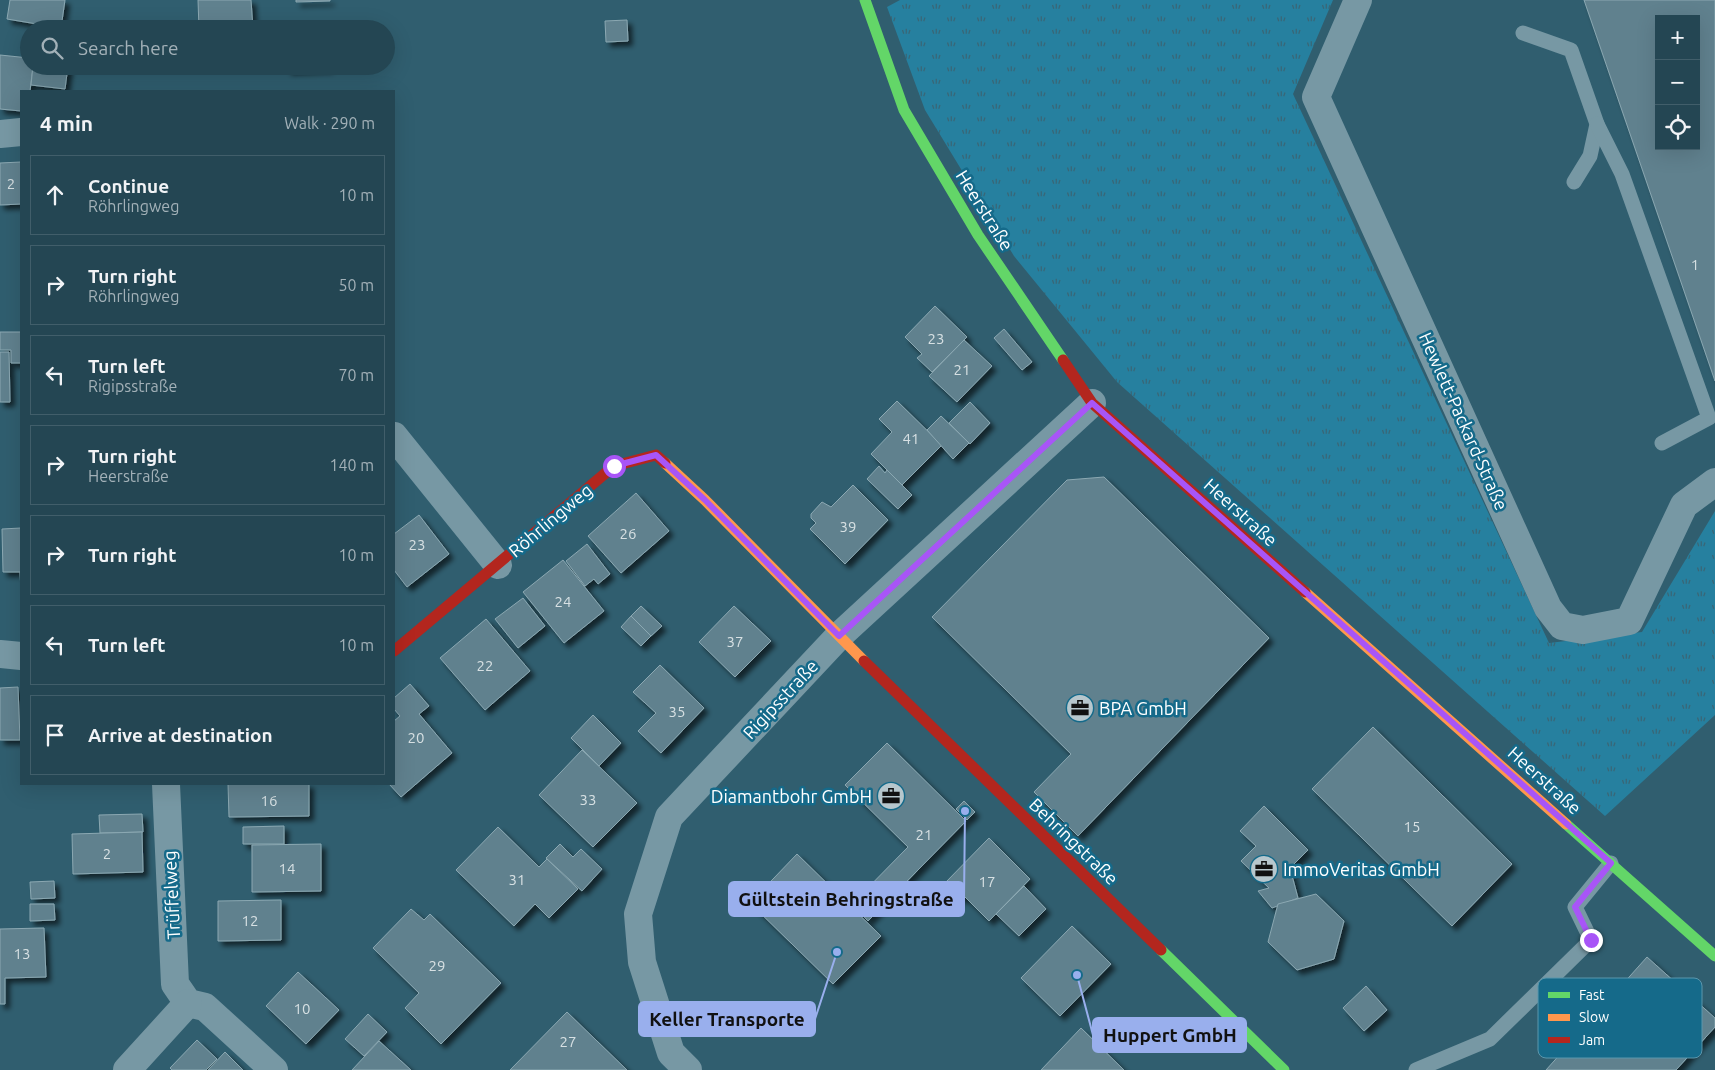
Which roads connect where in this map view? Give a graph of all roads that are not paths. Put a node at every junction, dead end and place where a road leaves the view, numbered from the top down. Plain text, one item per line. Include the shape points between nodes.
1 (865, 0) edge
2 (1358, 0) edge
3 (1523, 33) dead end
4 (1598, 124) junction
5 (20, 132) edge
6 (0, 134) edge
7 (1574, 182) dead end
8 (1092, 403) junction
9 (395, 437) edge
10 (1662, 443) dead end
11 (1715, 482) edge
12 (498, 565) junction
13 (839, 636) junction
14 (395, 650) edge
15 (0, 654) edge
16 (20, 656) edge
17 (166, 785) edge
18 (1611, 863) junction
19 (1715, 956) edge
20 (1552, 978) edge
21 (1538, 992) edge
22 (188, 1003) junction
23 (127, 1070) edge
24 (274, 1070) edge
25 (688, 1070) edge
26 (1284, 1070) edge
27 (1416, 1070) edge

1 - 8 street, Heerstraße via 904,110 978,234
2 - 11 street, Hewlett-Packard-Straße via 1316,97 1548,608 1562,626 1583,630 1629,621 1684,505
3 - 4 lane via 1571,50
4 - 7 lane via 1590,156
4 - 10 lane via 1622,174 1709,418
5 - 6 street
8 - 13 street, Rigipsstraße
8 - 18 street, Heerstraße
9 - 12 street
12 - 13 street, Röhrlingweg via 614,466 656,455
12 - 14 street, Röhrlingweg
13 - 25 street, Rigipsstraße via 669,817 638,914 642,962 671,1053
13 - 26 street, Behringstraße
15 - 16 street
17 - 22 street, Trüffelweg via 175,984
18 - 19 street, Heerstraße
18 - 20 lane via 1575,907 1591,940
21 - 27 lane via 1490,1039
22 - 23 street
22 - 24 street via 205,1007

